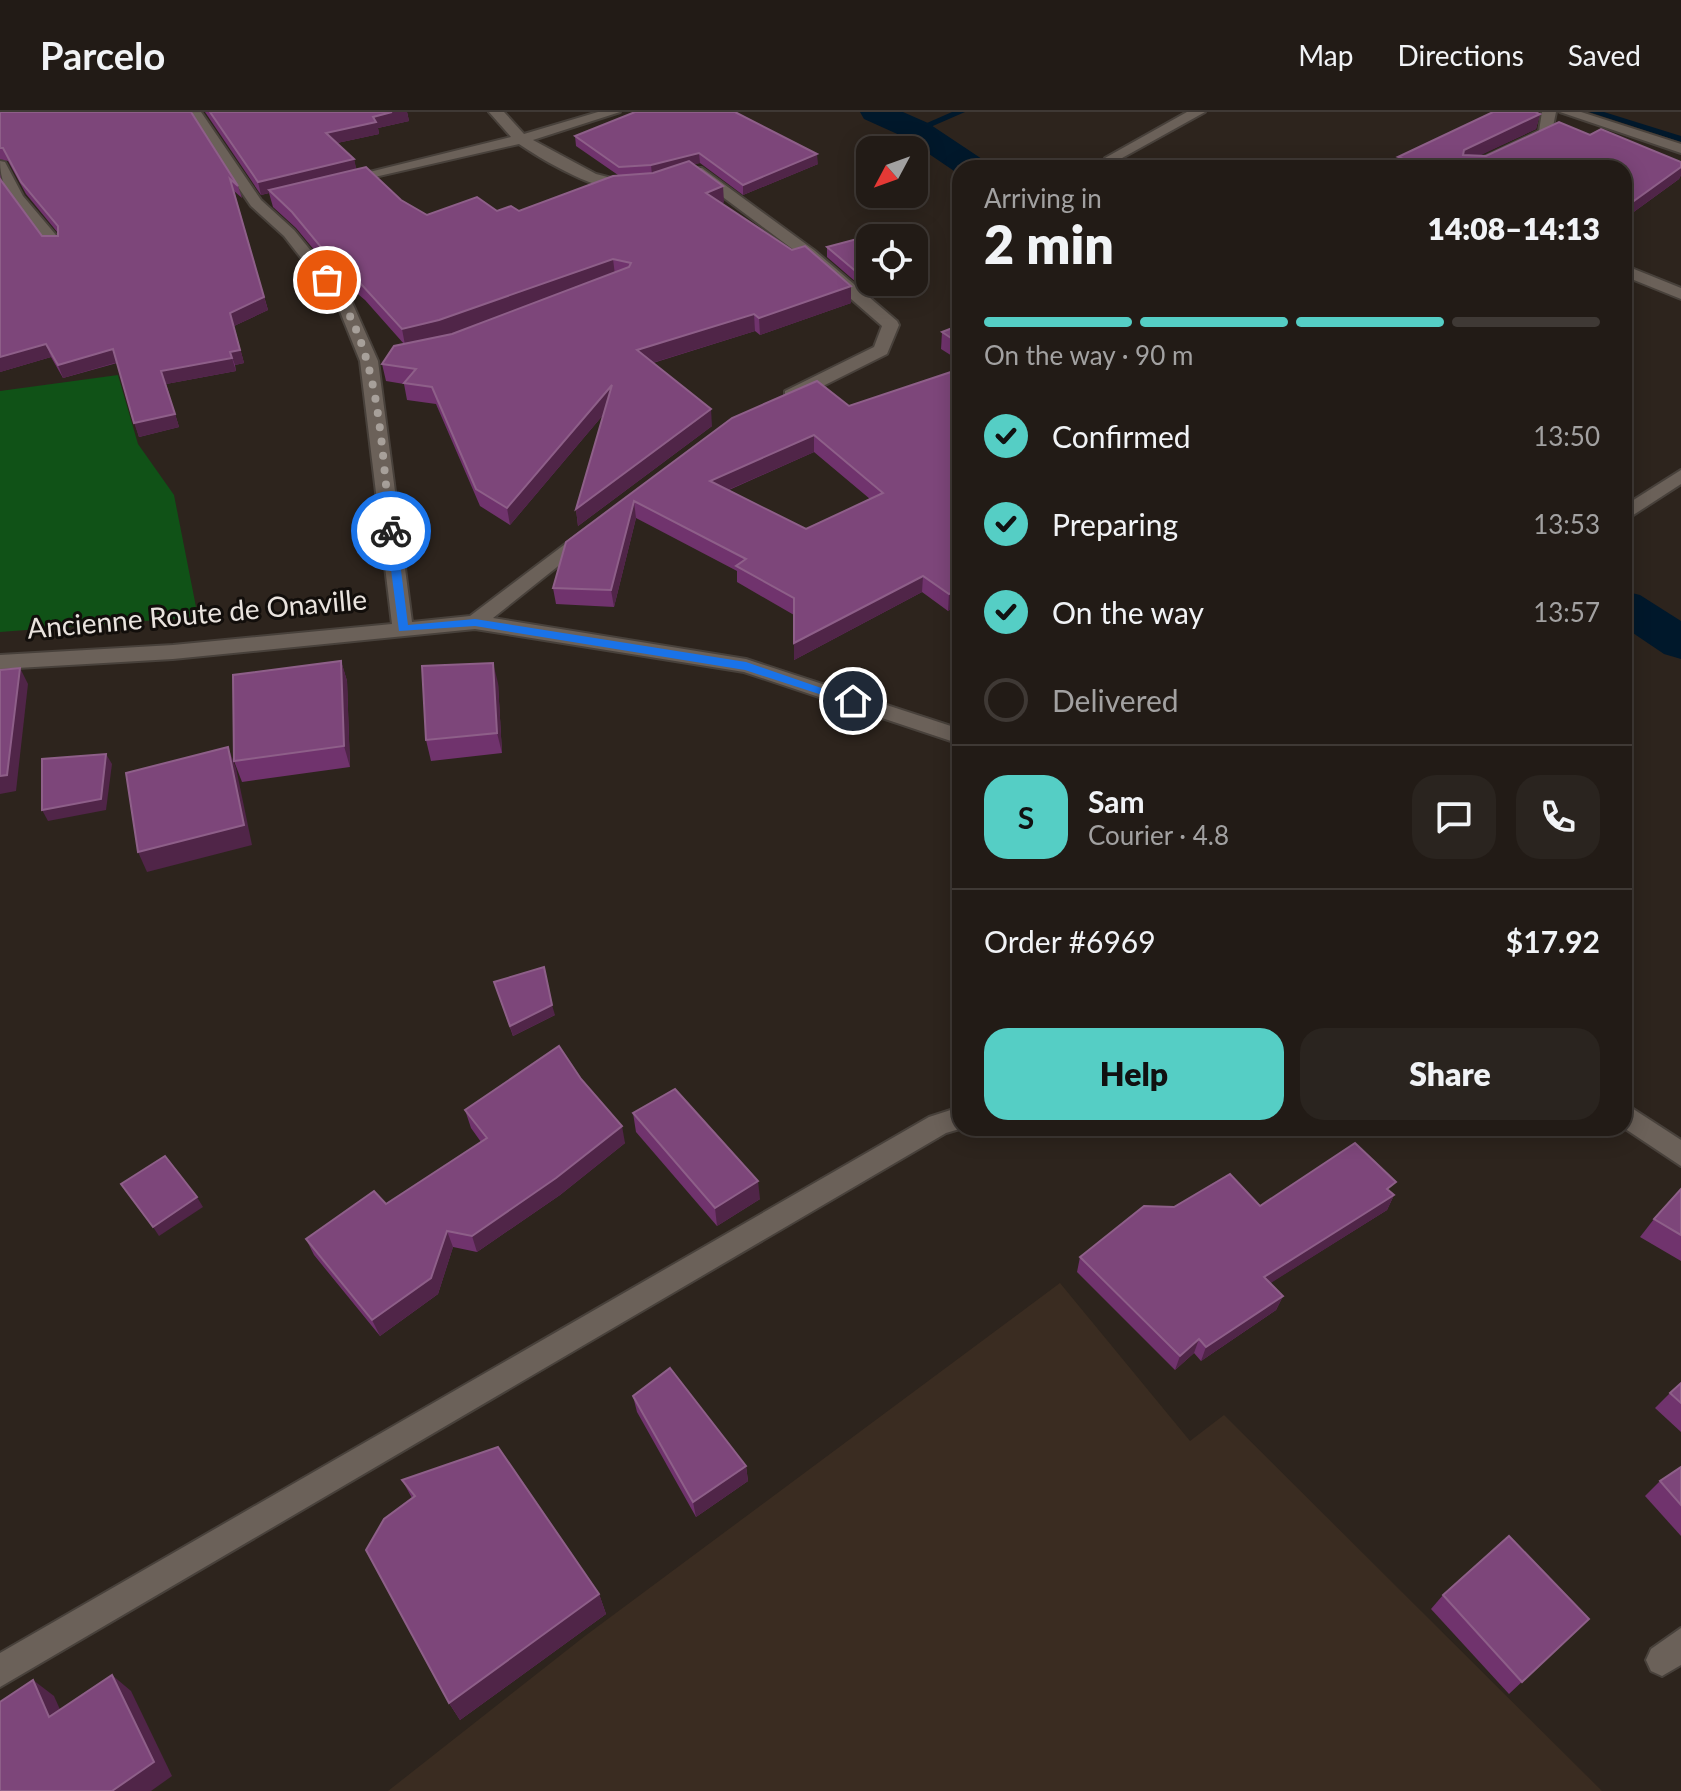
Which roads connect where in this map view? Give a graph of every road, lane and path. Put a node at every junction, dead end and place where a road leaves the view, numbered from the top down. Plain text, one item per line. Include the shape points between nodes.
1 (194, 112) edge
2 (496, 112) edge
3 (613, 112) edge
4 (1198, 112) edge
5 (1567, 112) edge
6 (1545, 113) edge
7 (521, 139) junction
8 (1681, 149) edge
9 (1115, 160) edge
10 (1486, 160) edge
11 (0, 165) edge
12 (680, 173) edge
13 (654, 182) edge
14 (326, 185) edge
15 (55, 244) edge
16 (1632, 273) edge
17 (1681, 294) edge
18 (767, 407) edge
19 (1681, 476) edge
20 (1632, 510) edge
21 (606, 519) edge
22 (475, 622) junction
23 (403, 629) junction
24 (0, 662) edge
25 (952, 734) edge
26 (1632, 1120) edge
27 (952, 1121) edge
28 (1681, 1155) edge
29 (0, 1671) edge

1 - 23 street via 345,303 375,360
2 - 7 street
3 - 7 street
4 - 9 street
5 - 8 street
6 - 10 street via 1546,133
7 - 13 street via 610,185
7 - 14 street
11 - 15 street via 16,197
12 - 18 street via 693,168 808,253 891,325 881,350
16 - 17 street
19 - 20 street
21 - 22 street
22 - 23 street, Ancienne Route de Onaville
22 - 25 street, Ancienne Route de Onaville via 746,666
23 - 24 street, Ancienne Route de Onaville via 173,652
26 - 28 street
27 - 29 street

